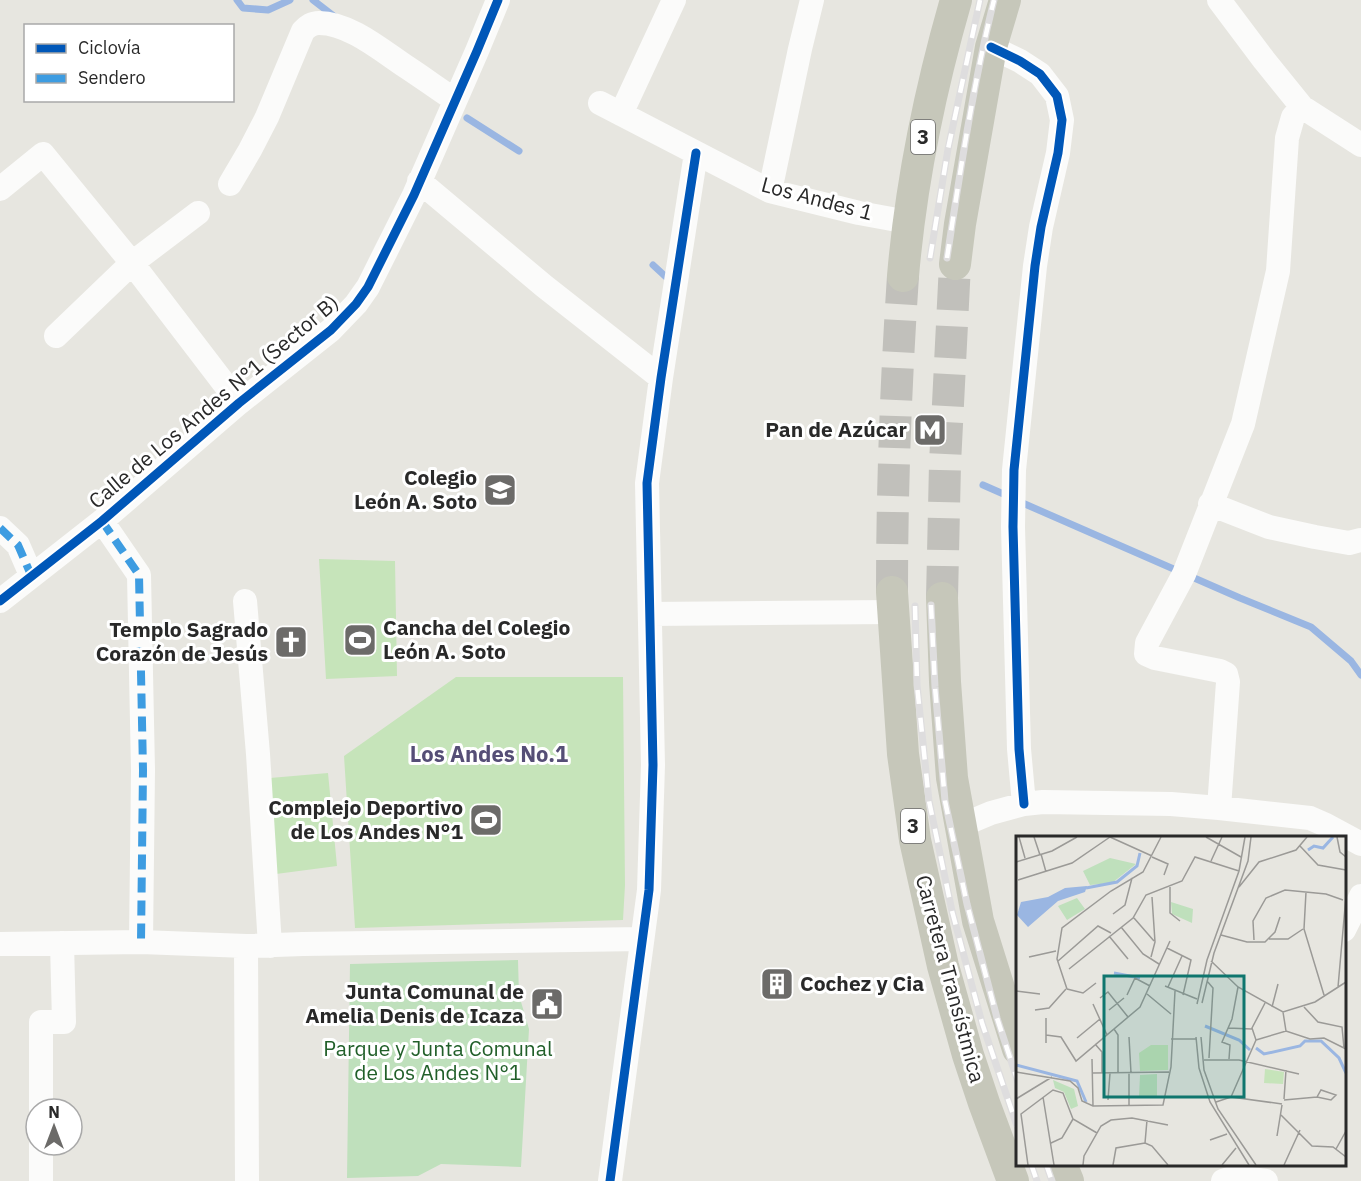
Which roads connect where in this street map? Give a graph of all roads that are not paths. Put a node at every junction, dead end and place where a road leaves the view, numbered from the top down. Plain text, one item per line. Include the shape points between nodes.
1 (498, 0) edge
2 (674, 0) edge
3 (812, 0) edge
4 (956, 0) edge
5 (1005, 0) edge
6 (1220, 0) edge
7 (991, 46) junction
8 (455, 100) junction
9 (600, 103) dead end
10 (1302, 107) junction
11 (621, 114) junction
12 (1361, 145) edge
13 (696, 153) junction
14 (419, 181) junction
15 (230, 184) dead end
16 (0, 189) edge
17 (771, 191) junction
18 (198, 213) dead end
19 (908, 222) junction
20 (132, 263) junction
21 (955, 264) tunnel mouth
22 (903, 276) tunnel mouth
23 (57, 336) dead end
24 (661, 378) junction
25 (239, 403) junction
26 (1210, 504) junction
27 (102, 521) junction
28 (0, 528) edge
29 (1361, 540) edge
30 (32, 575) junction
31 (942, 597) tunnel mouth
32 (0, 601) edge
33 (245, 601) dead end
34 (892, 602) joint
35 (650, 614) junction
36 (1024, 804) junction
37 (1219, 808) junction
38 (960, 826) junction
39 (1361, 844) edge
40 (1361, 896) edge
41 (1346, 926) edge
42 (642, 939) junction
43 (141, 942) junction
44 (62, 943) junction
45 (0, 944) edge
46 (246, 946) junction
47 (270, 946) junction
48 (1016, 1046) edge
49 (41, 1097) edge
50 (41, 1157) edge
51 (1062, 1166) edge
52 (1233, 1174) edge
53 (41, 1181) edge
54 (247, 1181) edge
55 (610, 1181) edge
56 (1013, 1181) edge
57 (1068, 1181) edge
58 (1266, 1181) edge

1 - 8 street, Calle de Los Andes N°1 (Sector B)
2 - 11 street
3 - 17 street
4 - 19 main road, 3 via 932,89
5 - 7 main road
6 - 10 street
7 - 21 main road
7 - 36 street via 1040,74 1057,96 1062,120 1035,266 1014,470 1019,749
8 - 14 street, Calle de Los Andes N°1 (Sector B)
8 - 15 street via 344,28 309,25 267,117
9 - 11 street, Los Andes 1
10 - 12 street
10 - 26 street via 1293,117 1287,138 1278,271 1250,392 1242,424
11 - 13 street, Los Andes 1
13 - 17 street, Los Andes 1
13 - 24 street
14 - 24 street
14 - 25 street, Calle de Los Andes N°1 (Sector B) via 356,304 331,330
16 - 20 street via 43,154
17 - 19 street, Los Andes 1
18 - 20 street
19 - 22 main road, 3
20 - 23 street
20 - 25 street
24 - 35 street via 647,483
25 - 27 street, Calle de Los Andes N°1 (Sector B)
26 - 29 street via 1269,527 1349,543
26 - 37 street via 1184,574 1147,643 1146,654 1226,674
27 - 30 street, Calle de Los Andes N°1 (Sector B)
27 - 43 street via 139,575
28 - 30 street via 18,545
30 - 32 street, Calle de Los Andes N°1 (Sector B)
31 - 38 main road, Carretera Transístmica / 3 via 951,768
33 - 47 street
34 - 35 street
34 - 56 main road, Carretera Transístmica / 3 via 903,754 915,840 968,1055
35 - 42 street via 653,765 649,890
36 - 37 street via 1110,802
36 - 38 street
37 - 39 street via 1310,818
38 - 48 main road, Carretera Transístmica / 3 via 978,921
40 - 41 street
42 - 47 street
42 - 55 street
43 - 44 street
43 - 46 street
44 - 45 street
44 - 49 street via 64,1022 41,1022
46 - 47 street
46 - 54 street
50 - 53 street
51 - 57 main road
52 - 58 street

